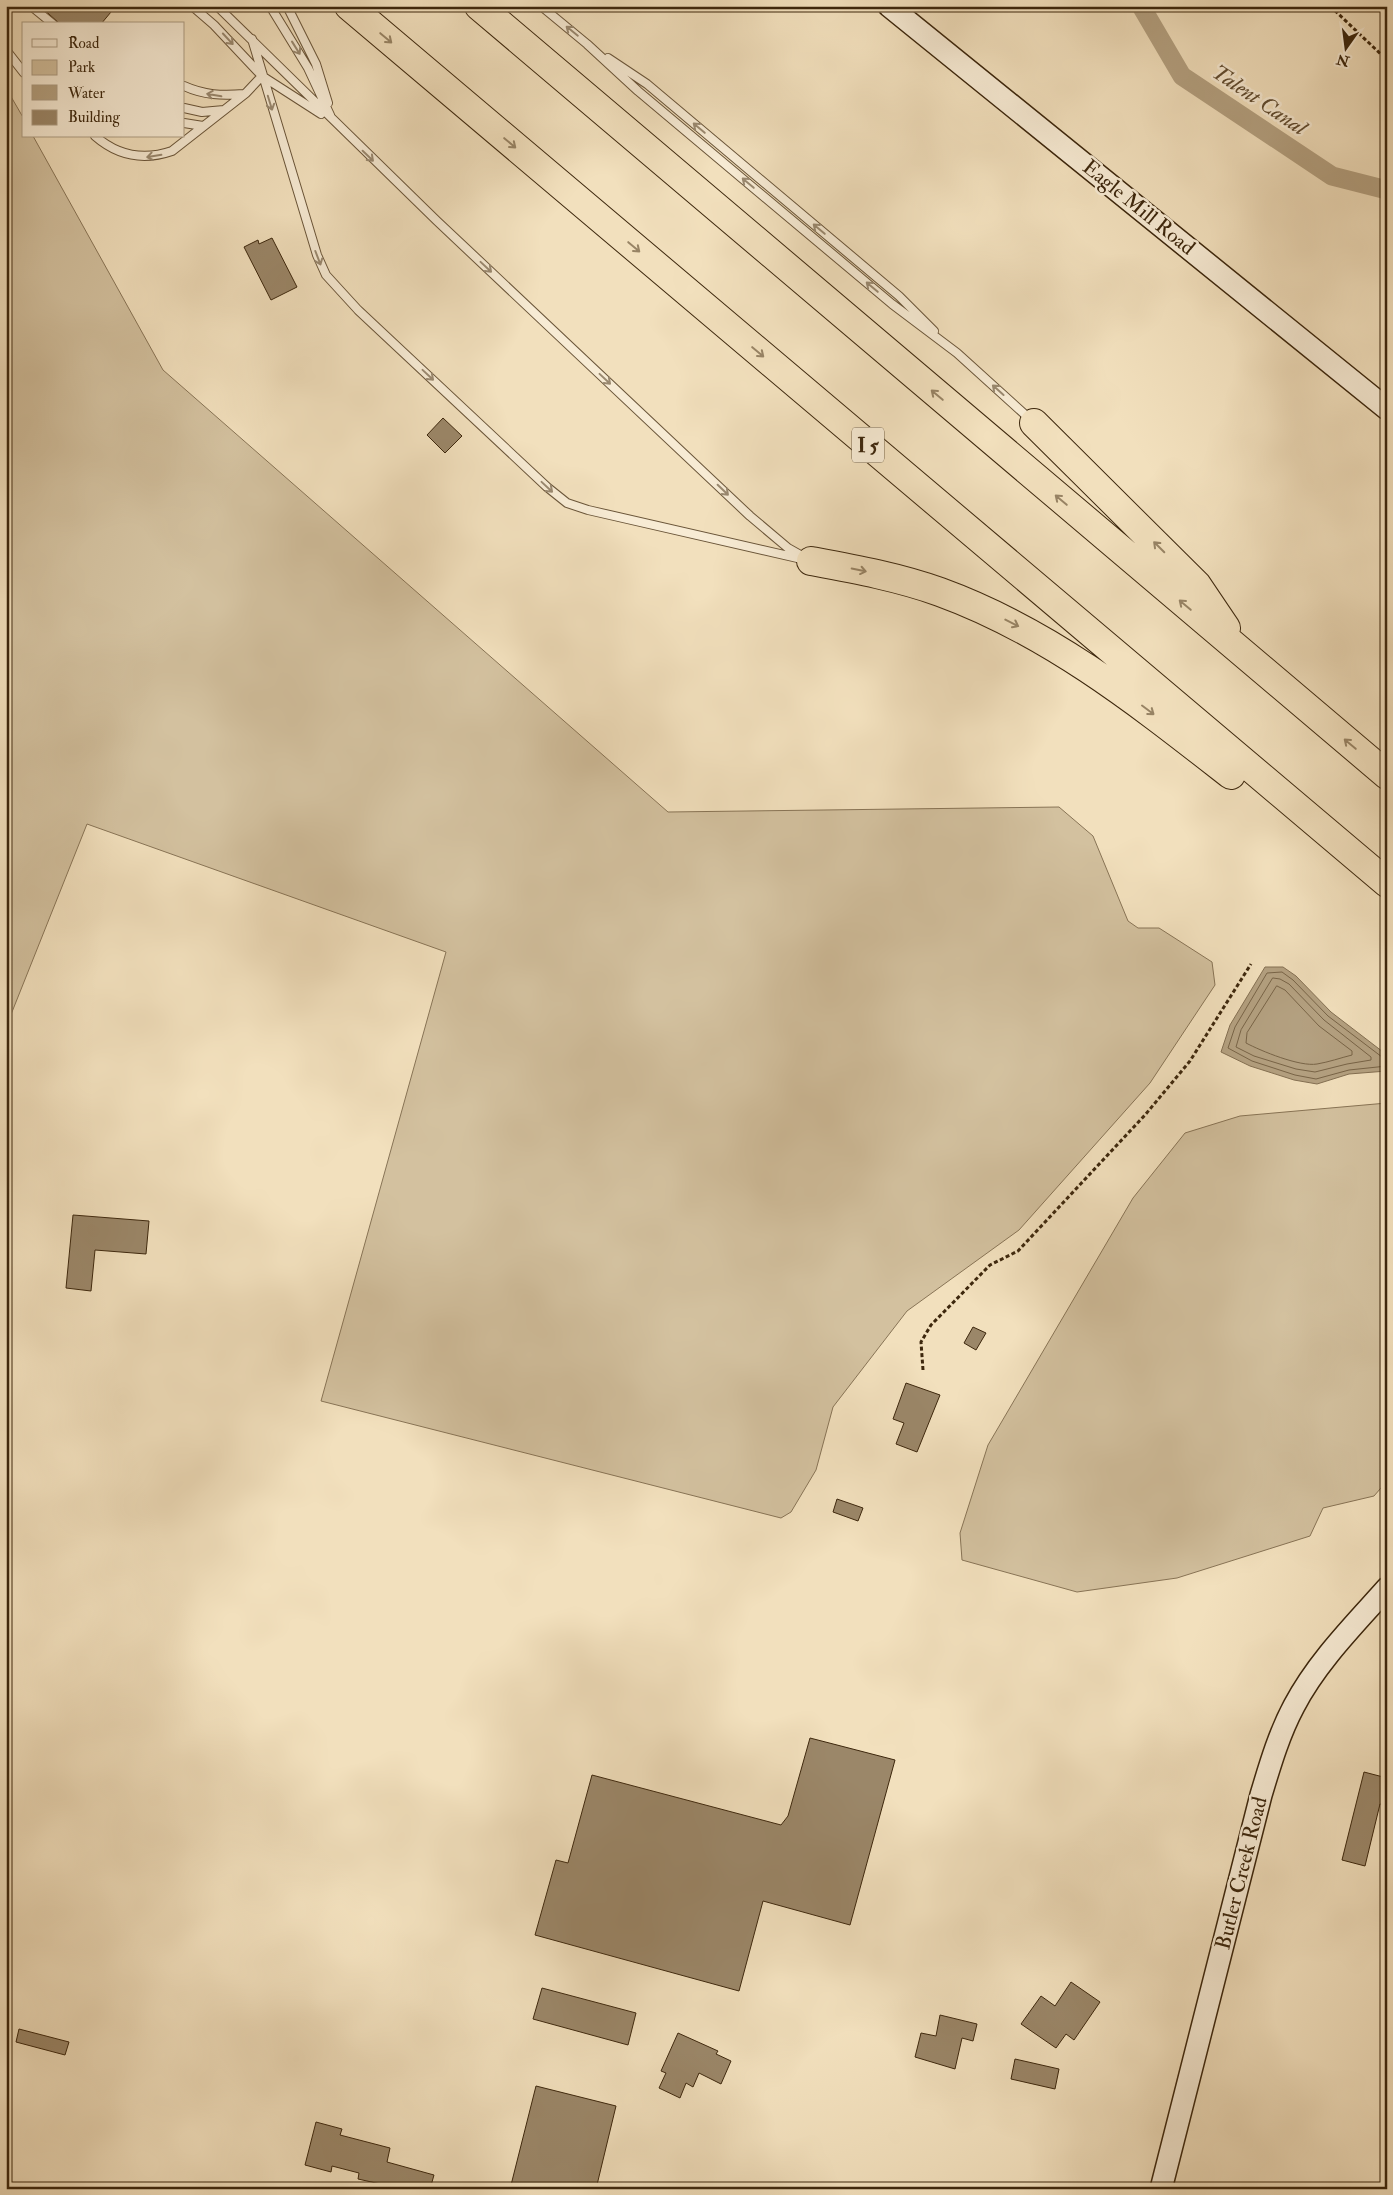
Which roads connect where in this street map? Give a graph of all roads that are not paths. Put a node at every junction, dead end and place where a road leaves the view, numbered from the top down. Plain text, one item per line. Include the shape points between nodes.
1 (31, 6) edge
2 (192, 6) edge
3 (217, 6) edge
4 (270, 6) edge
5 (287, 6) edge
6 (349, 6) edge
7 (479, 6) edge
8 (541, 6) edge
9 (889, 6) edge
10 (51, 22) edge
11 (252, 39) junction
12 (6, 50) edge
13 (22, 70) edge
14 (262, 76) junction
15 (185, 86) edge
16 (246, 93) junction
17 (185, 108) edge
18 (224, 110) junction
19 (333, 122) junction
20 (185, 123) edge
21 (203, 126) junction
22 (98, 138) edge
23 (1387, 409) edge
24 (1034, 423) joint
25 (811, 561) junction
26 (1243, 654) junction
27 (1387, 775) edge
28 (1387, 883) edge
29 (1387, 896) edge
30 (1387, 1588) edge
31 (1161, 2189) edge

1 - 10 lane
2 -> 14 lane
3 - 11 lane
4 -> 19 lane via 308,68
5 - 19 lane via 316,64
6 -> 28 highway, I 5
26 -> 7 highway
24 -> 8 lane via 899,296 647,84 587,44
9 - 23 street, Eagle Mill Road
11 - 14 lane
11 - 19 lane
12 - 13 lane
14 - 16 lane
14 - 19 lane
14 -> 25 lane via 326,275 358,310 553,492 567,503 588,510
16 -> 15 lane via 221,96
16 - 18 lane
17 - 18 lane via 202,112
18 - 21 lane
19 -> 25 lane via 750,516 788,548
20 - 21 lane
21 -> 22 lane via 172,151 148,157 120,152
26 -> 24 highway via 1197,585
25 -> 29 highway via 861,570 939,591 1008,621 1061,650 1148,710
27 -> 26 highway
30 - 31 street, Butler Creek Road via 1316,1671 1294,1706 1280,1737 1261,1796

